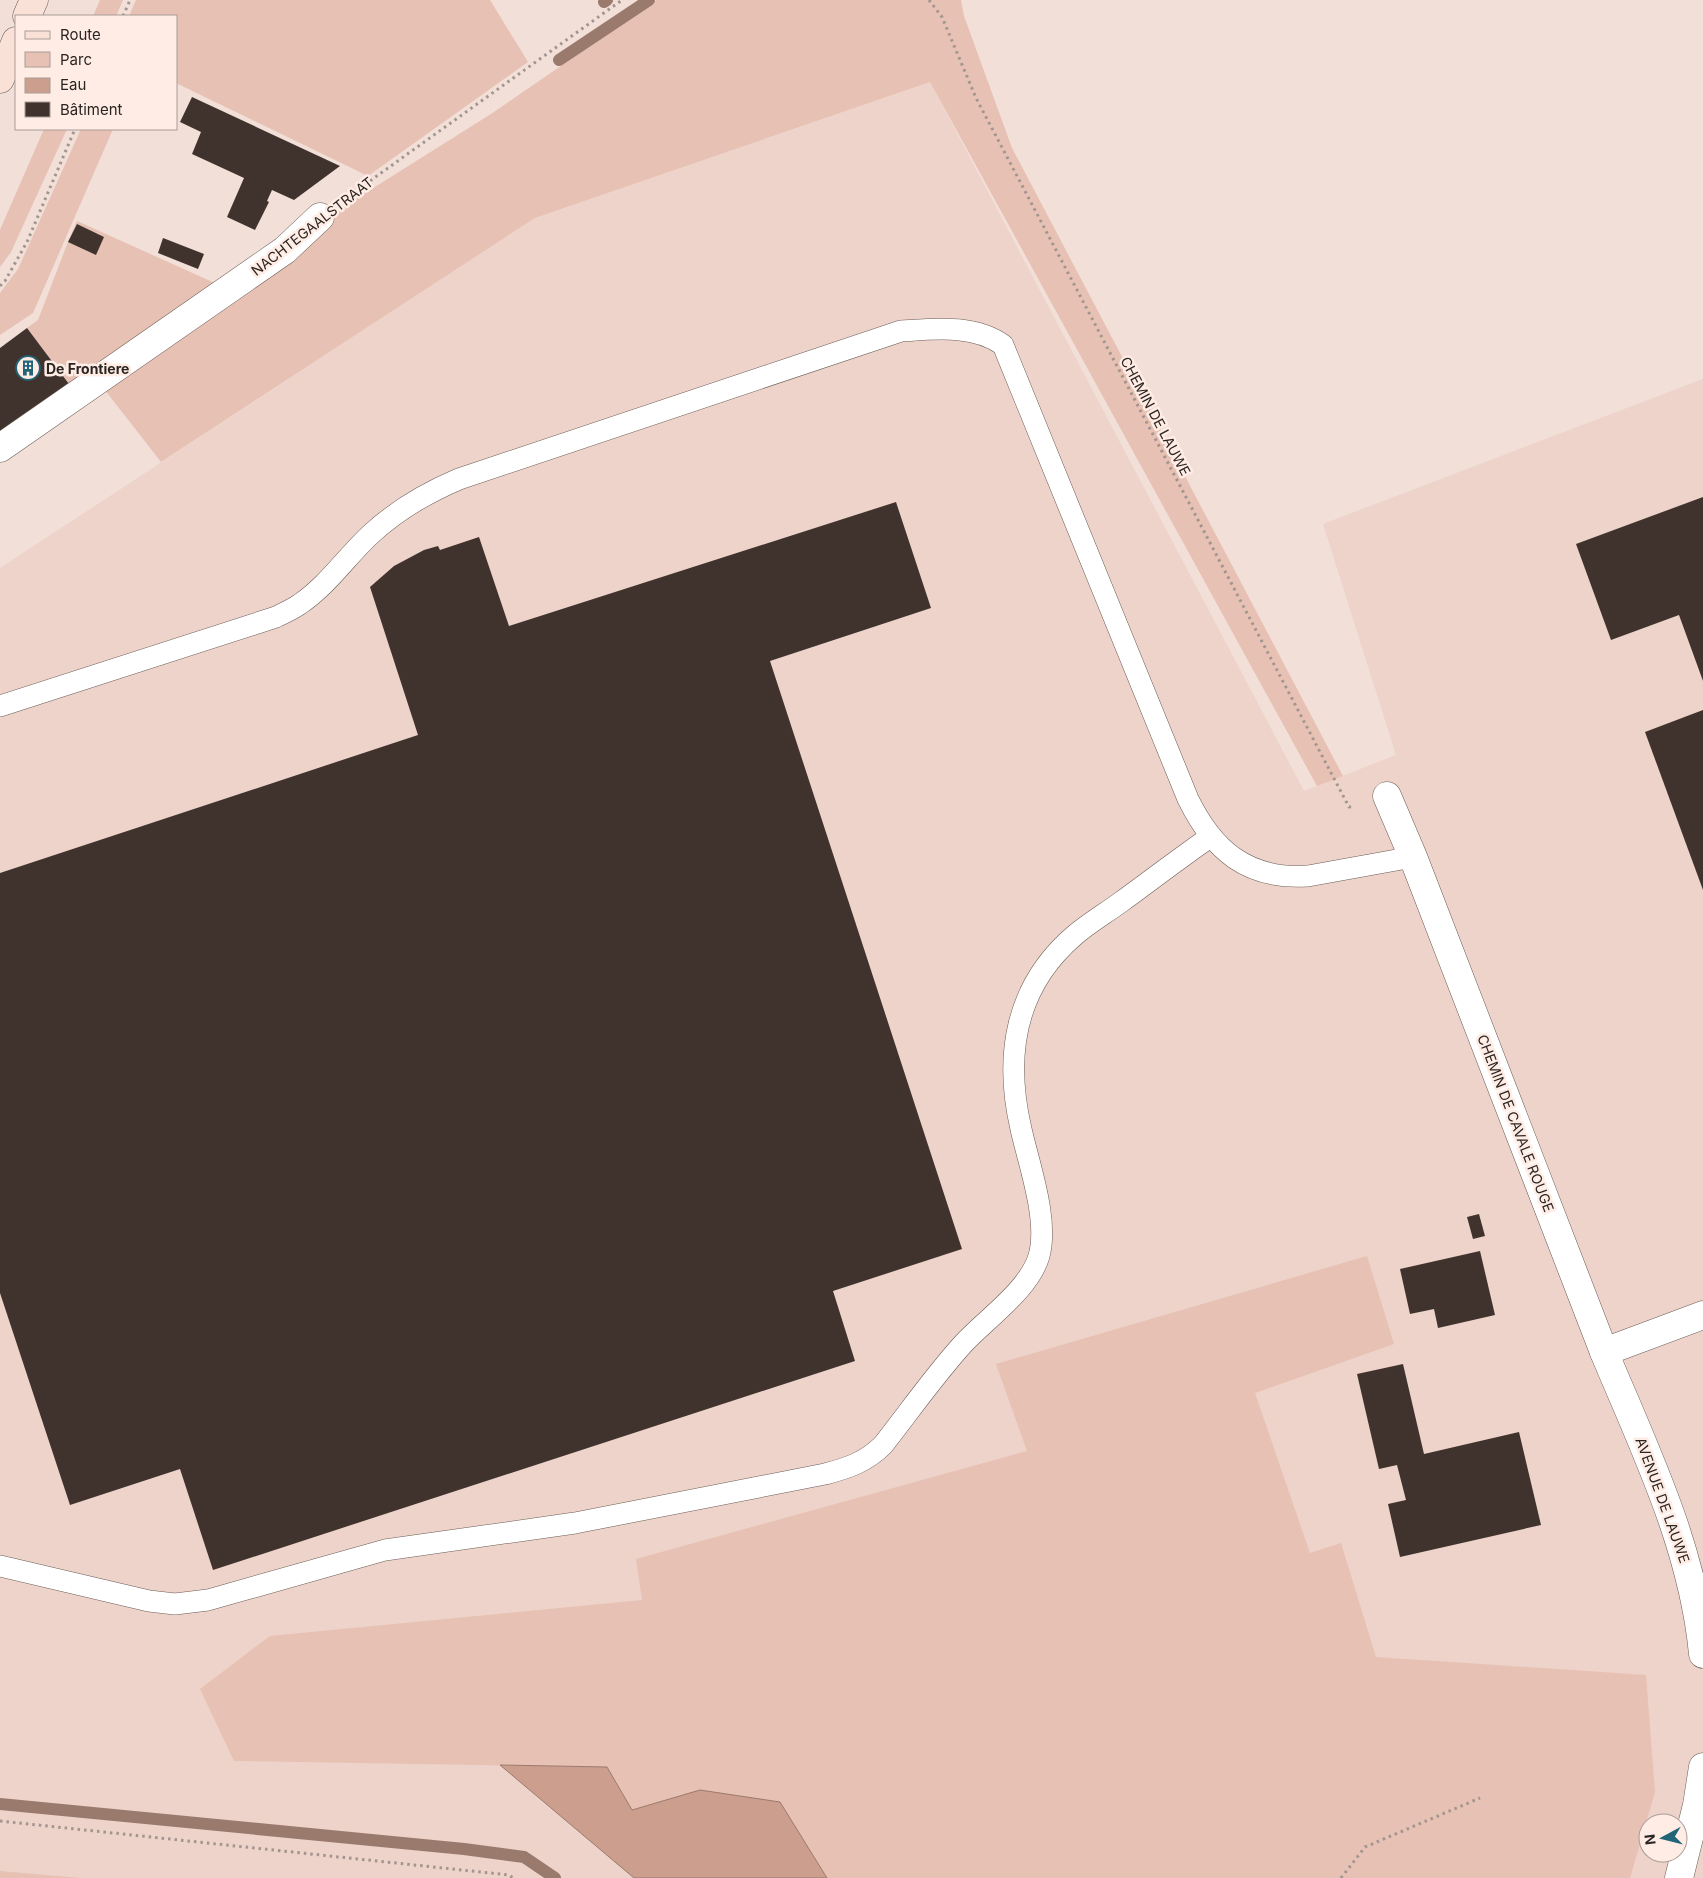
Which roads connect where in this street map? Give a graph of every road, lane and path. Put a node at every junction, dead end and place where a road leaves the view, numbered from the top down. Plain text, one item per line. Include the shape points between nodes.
1 (34, 0) edge
2 (130, 0) edge
3 (622, 0) edge
4 (929, 0) edge
5 (27, 15) edge
6 (124, 15) edge
7 (15, 43) edge
8 (0, 79) edge
9 (75, 130) edge
10 (320, 217) joint
11 (0, 286) edge
12 (0, 448) edge
13 (0, 706) edge
14 (1387, 796) joint
15 (1210, 836) junction
16 (1413, 857) junction
17 (1703, 1315) edge
18 (1604, 1352) junction
19 (0, 1566) edge
20 (1697, 1575) edge
21 (1703, 1654) edge
22 (1703, 1767) edge
23 (1480, 1798) dead end
24 (0, 1821) edge
25 (513, 1878) edge
26 (1342, 1878) edge
27 (1679, 1878) edge

1 - 5 main road
2 - 6 path
3 - 10 path, NACHTEGAALSTRAAT
4 - 14 path, CHEMIN DE LAUWE via 942,17 976,98 1349,807
7 - 8 main road
9 - 11 path via 27,242
10 - 12 street, NACHTEGAALSTRAAT via 285,250
13 - 15 lane via 276,617 316,591 395,514 459,479 900,331 962,330 994,339 1002,345 1188,799
14 - 16 street, CHEMIN DE CAVALE ROUGE
15 - 16 lane via 1236,860 1253,868 1291,877
15 - 19 lane via 1075,935 1037,980 1018,1029 1012,1070 1015,1105 1042,1222 1039,1258 1024,1283 963,1344 883,1445 861,1463 825,1474 575,1523 385,1550 192,1603 149,1601
16 - 18 street, CHEMIN DE CAVALE ROUGE
17 - 18 street
18 - 20 street, AVENUE DE LAUWE
20 - 21 street, AVENUE DE LAUWE via 1697,1609
22 - 27 street
23 - 26 path via 1365,1846
24 - 25 path via 509,1875

